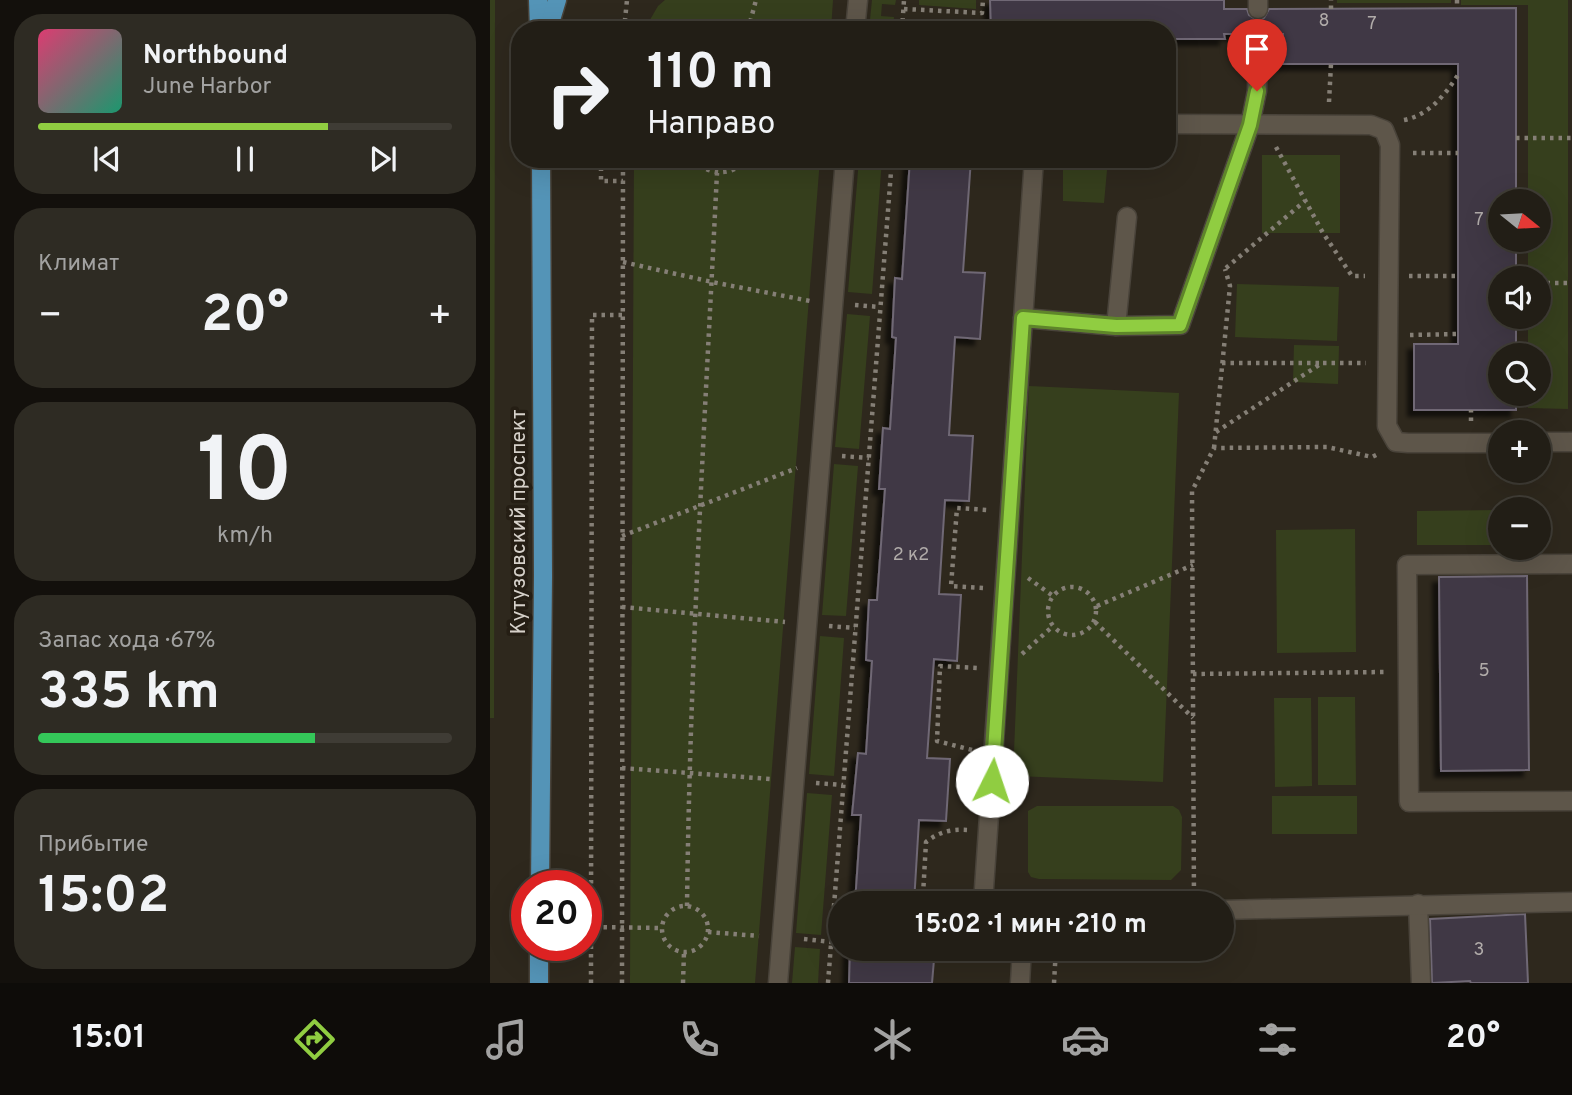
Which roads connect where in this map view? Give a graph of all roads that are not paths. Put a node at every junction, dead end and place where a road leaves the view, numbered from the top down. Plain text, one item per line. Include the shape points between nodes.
1 (538, 0) edge
2 (557, 0) edge
3 (858, 0) edge
4 (539, 21) edge
5 (551, 21) edge
6 (856, 21) edge
7 (1258, 34) dead end
8 (1176, 124) edge
9 (1257, 125) junction
10 (541, 168) edge
11 (844, 168) edge
12 (1033, 168) edge
13 (1127, 217) dead end
14 (1023, 318) junction
15 (1116, 326) junction
16 (1551, 442) edge
17 (1572, 442) edge
18 (1488, 443) edge
19 (1572, 564) edge
20 (1572, 801) edge
21 (540, 870) edge
22 (984, 891) edge
23 (1572, 902) edge
24 (1418, 904) junction
25 (1234, 910) edge
26 (540, 961) edge
27 (1021, 961) edge
28 (539, 983) edge
29 (778, 983) edge
30 (1020, 983) edge
31 (1421, 983) edge

1 - 4 main road
2 - 5 main road
3 - 6 lane
7 - 9 lane
8 - 9 lane
9 - 15 lane via 1180,325
9 - 18 lane via 1371,125 1384,130 1390,145 1387,426 1396,442
10 - 21 main road, Кутузовский проспект
11 - 29 lane
12 - 14 lane
13 - 15 lane
14 - 15 lane
14 - 22 lane
16 - 17 lane
19 - 20 lane via 1407,565 1409,802
23 - 24 lane
24 - 25 lane
24 - 31 lane
26 - 28 main road
27 - 30 lane

